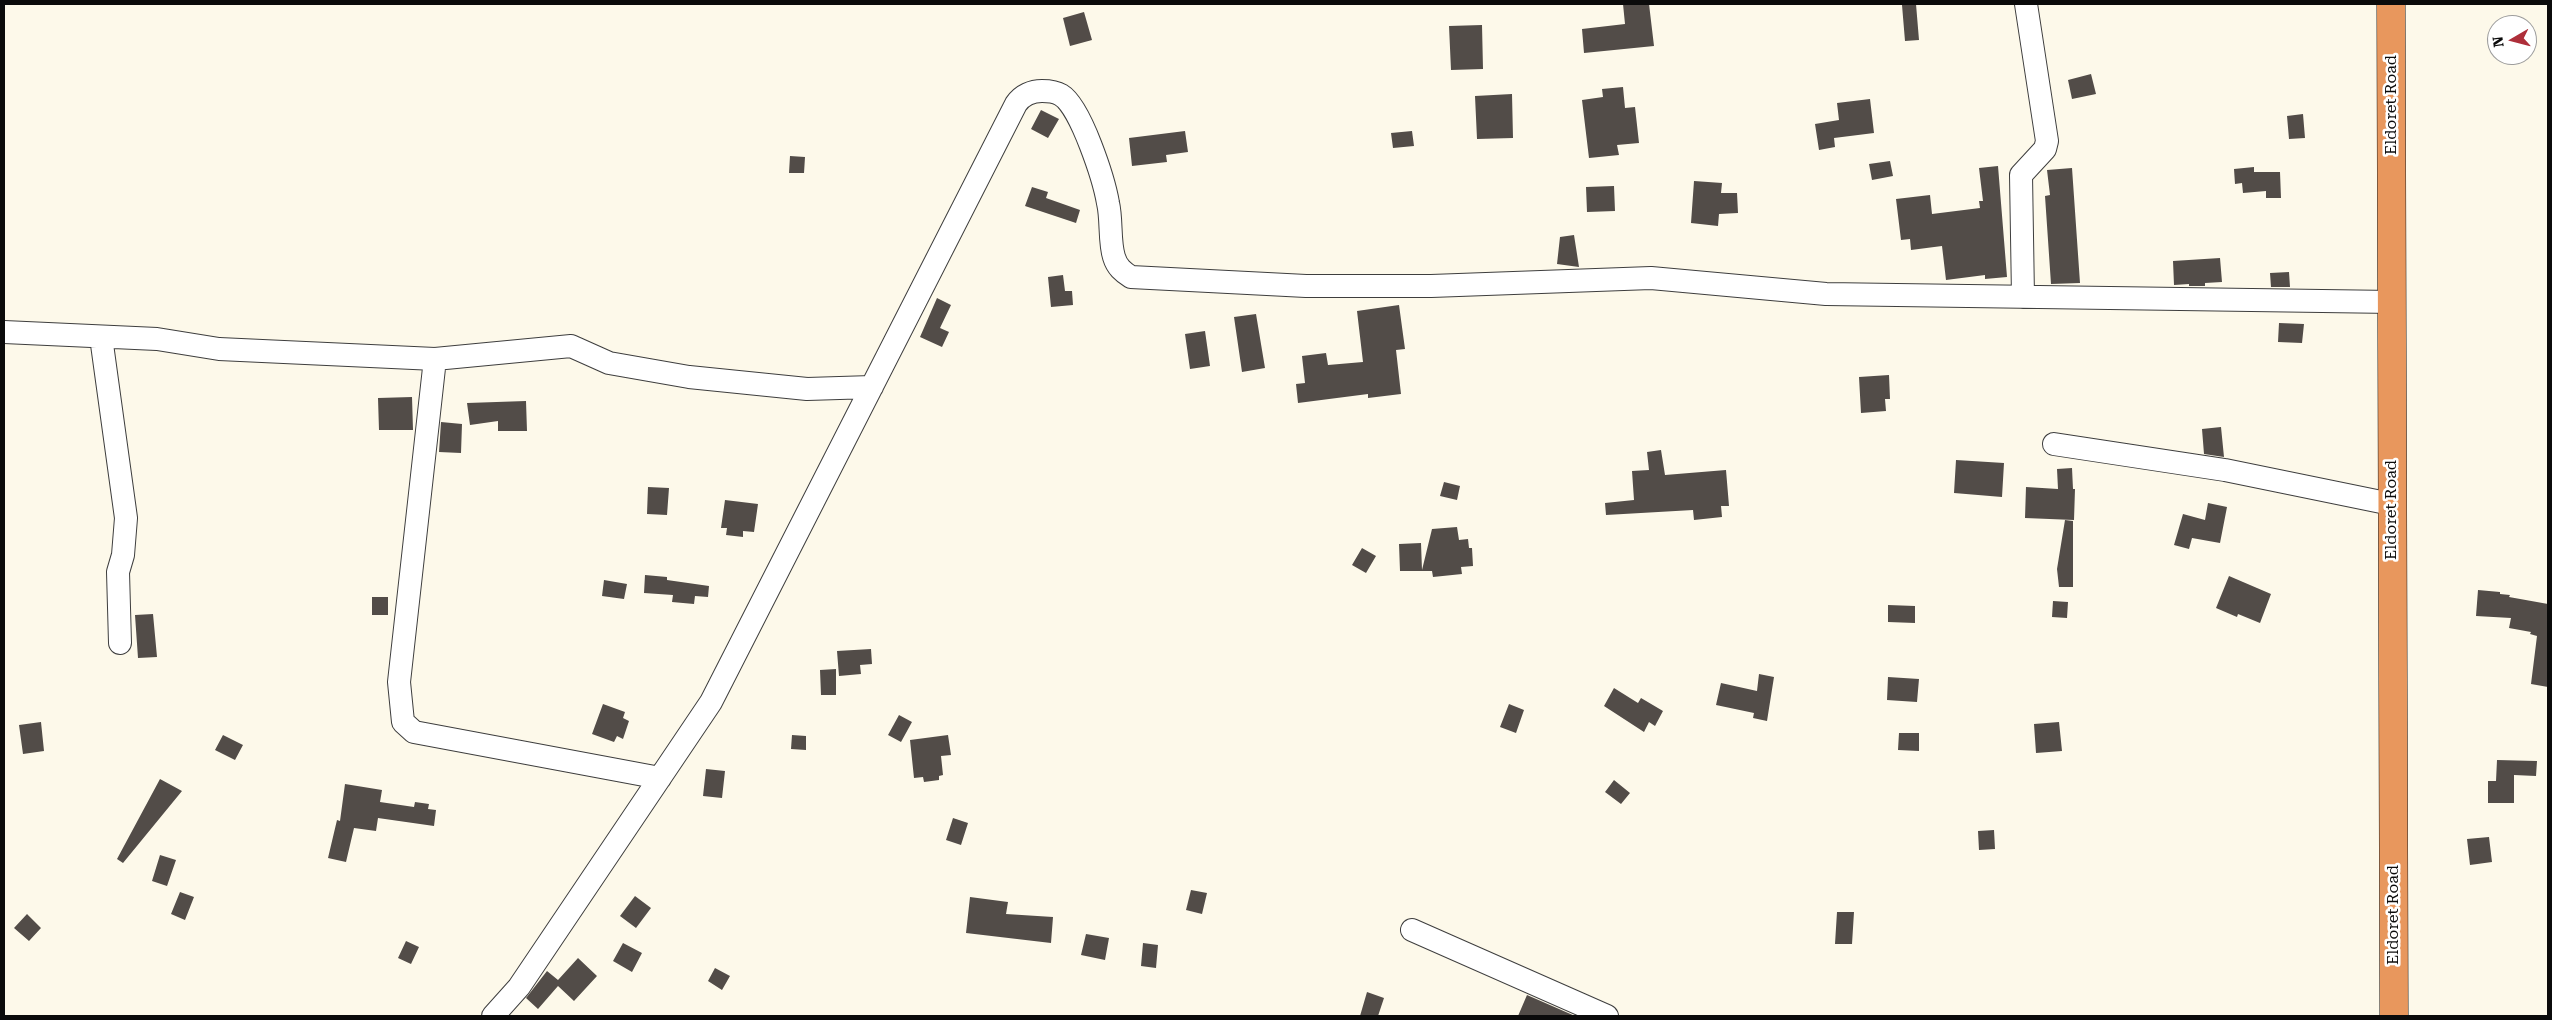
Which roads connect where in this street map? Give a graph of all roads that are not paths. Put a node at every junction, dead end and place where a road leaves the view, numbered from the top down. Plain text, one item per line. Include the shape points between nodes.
1 (2026, 4) edge
2 (2390, 4) edge
3 (2023, 296) junction
4 (2393, 302) junction
5 (4, 332) edge
6 (101, 337) junction
7 (435, 359) junction
8 (872, 387) junction
9 (2054, 444) dead end
10 (2391, 504) junction
11 (120, 643) dead end
12 (660, 778) junction
13 (1412, 930) dead end
14 (494, 1016) edge
15 (1607, 1016) edge
16 (2394, 1016) edge

1 - 3 street via 2047,141 2045,149 2021,176
2 - 4 highway, Eldoret Road
3 - 4 street
3 - 8 street via 1826,294 1651,278 1431,286 1306,286 1131,277 1121,270 1114,257 1109,204 1090,141 1062,95 1038,91 1020,98 1016,104
4 - 10 highway, Eldoret Road
5 - 6 street
6 - 7 street via 157,339 219,349
6 - 11 street via 126,518 118,572
7 - 8 street via 571,346 609,363 689,378 807,389
7 - 12 street via 399,682 403,722 414,732
8 - 12 street via 711,702
9 - 10 street via 2225,470
10 - 16 highway, Eldoret Road
12 - 14 street via 519,988
13 - 15 street

